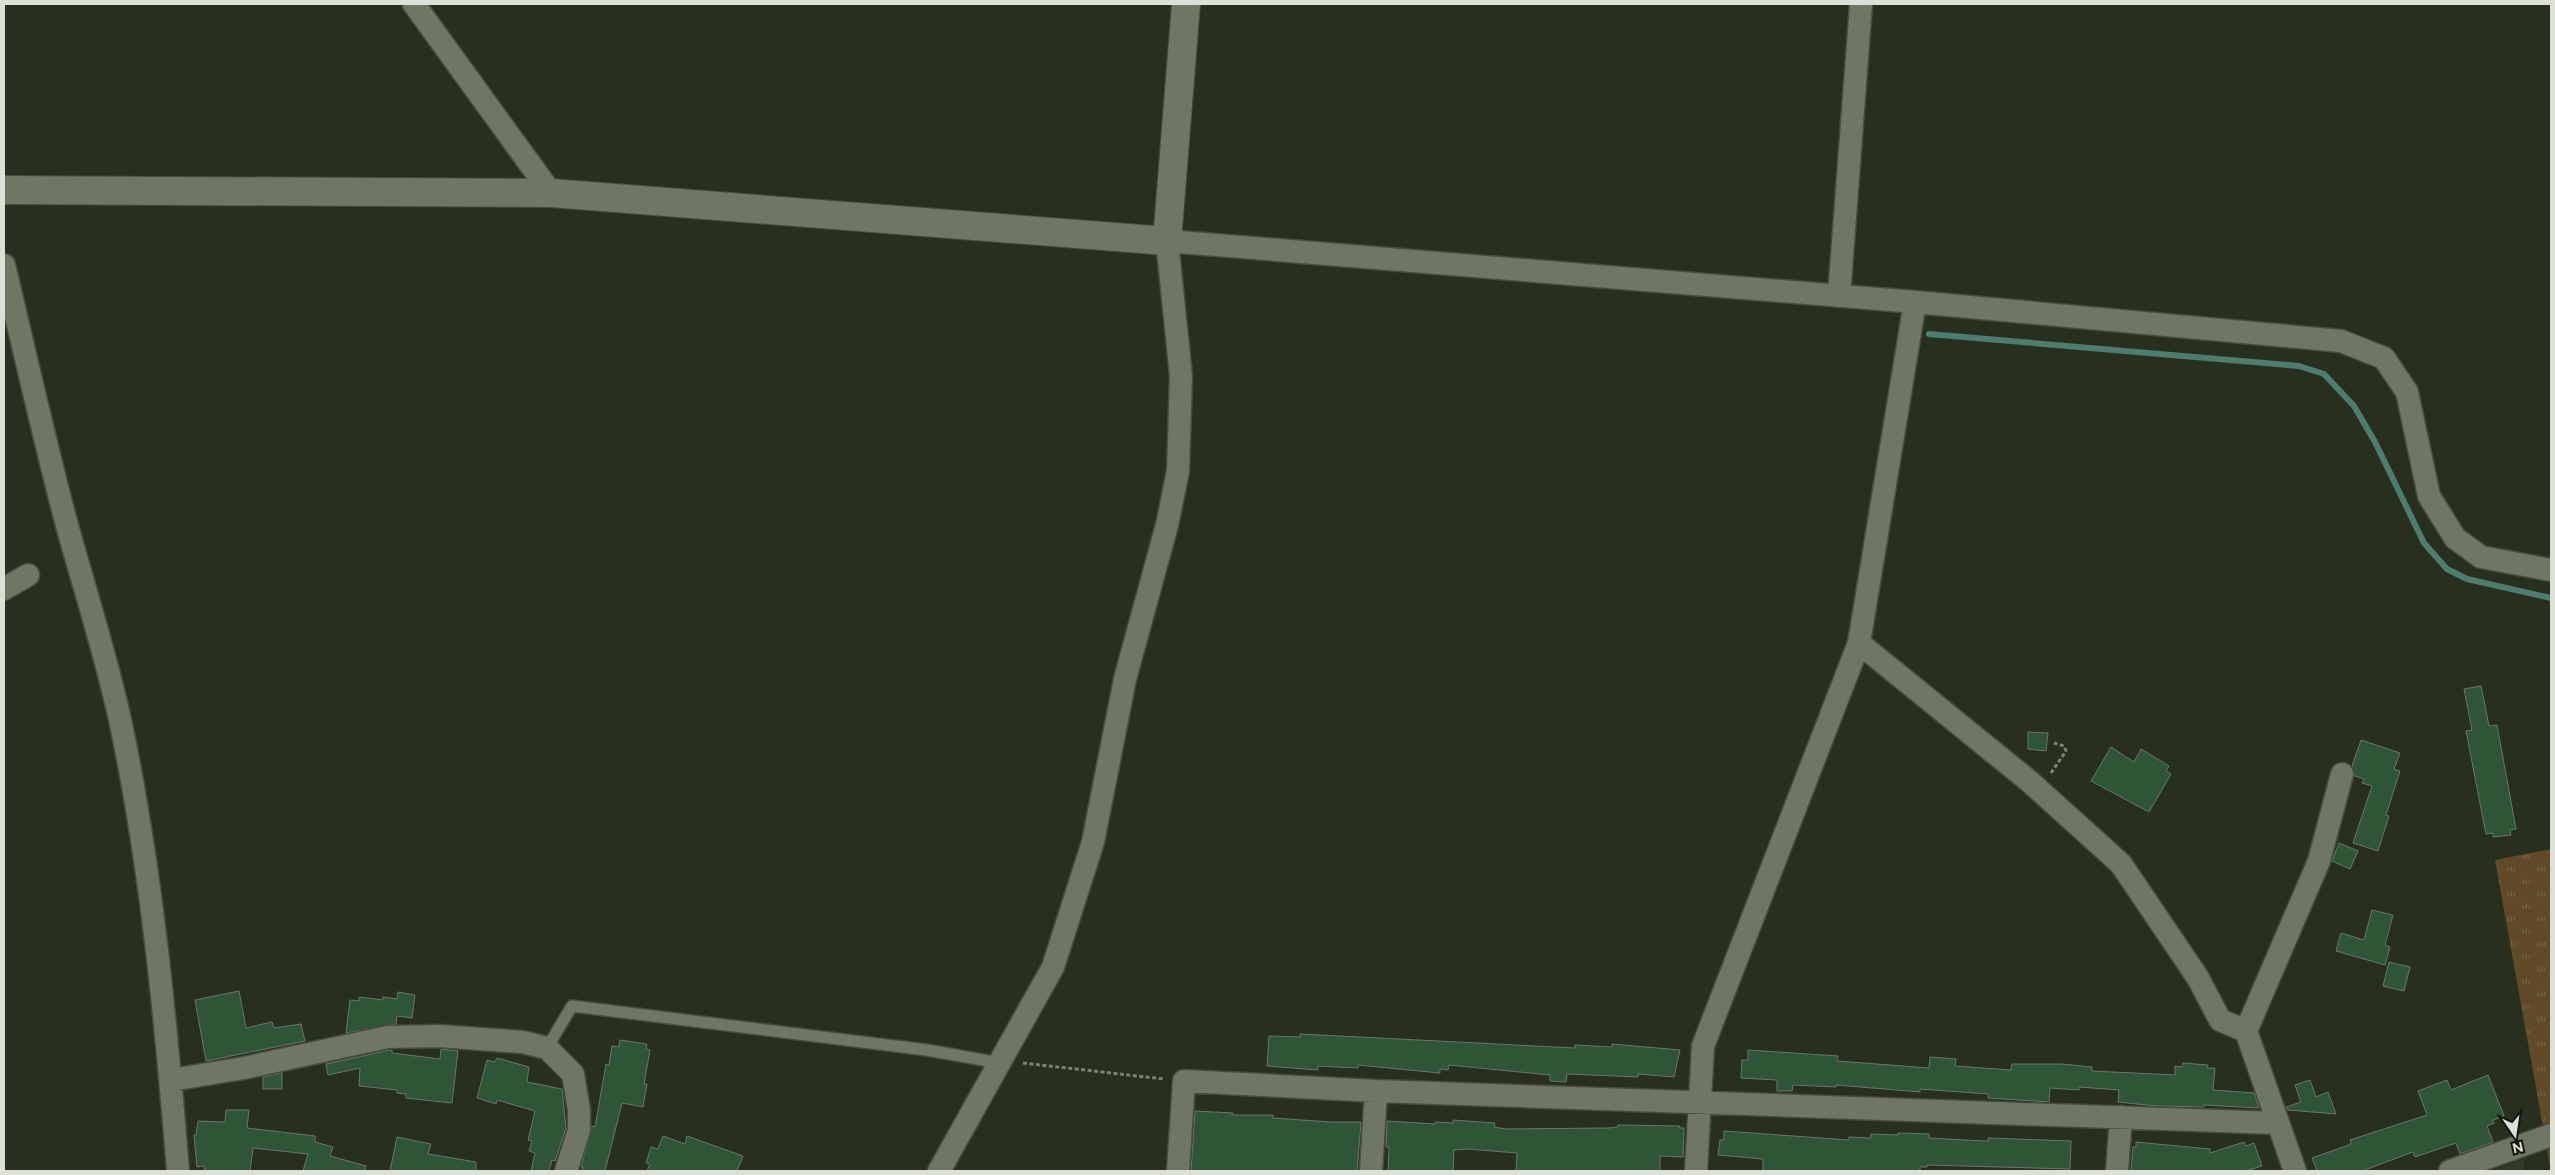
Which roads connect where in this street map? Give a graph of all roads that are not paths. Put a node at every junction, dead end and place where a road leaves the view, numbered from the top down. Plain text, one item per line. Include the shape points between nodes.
1 (414, 4) edge
2 (1186, 4) edge
3 (1861, 4) edge
4 (4, 190) edge
5 (551, 193) junction
6 (1168, 251) junction
7 (4, 265) edge
8 (1839, 296) junction
9 (1914, 307) junction
10 (2551, 570) edge
11 (28, 575) dead end
12 (4, 589) edge
13 (1859, 643) junction
14 (2342, 774) dead end
15 (2246, 1031) junction
16 (547, 1048) junction
17 (1000, 1063) junction
18 (171, 1080) junction
19 (1376, 1091) junction
20 (1700, 1102) junction
21 (2121, 1117) junction
22 (2276, 1122) junction
23 (2551, 1136) edge
24 (178, 1171) edge
25 (566, 1171) edge
26 (940, 1171) edge
27 (1178, 1171) edge
28 (1371, 1171) edge
29 (1696, 1171) edge
30 (2117, 1171) edge
31 (2295, 1171) edge
32 (2450, 1171) edge

1 - 5 street
2 - 6 street
3 - 8 street
4 - 5 street
5 - 6 street via 1000,226
6 - 8 street
6 - 17 street via 1181,376 1181,424 1178,471 1167,525 1125,679 1093,842 1053,966
7 - 18 street via 66,520 122,727 143,843
8 - 9 street
9 - 10 street via 2341,341 2384,358 2407,392 2429,496 2455,538 2481,556
9 - 13 street
11 - 12 street
13 - 15 street via 2039,790 2121,864 2198,978 2220,1020
13 - 20 street via 1703,1046
14 - 15 street via 2319,861
15 - 22 street
16 - 17 lane via 572,1006 927,1050
16 - 18 street via 522,1042 439,1036 388,1037
16 - 25 street via 574,1074 580,1110 579,1130
17 - 26 street
18 - 24 street
19 - 20 street
19 - 27 street via 1184,1081
19 - 28 street
20 - 21 street
20 - 29 street
21 - 22 street
21 - 30 street
22 - 31 street
23 - 32 street

